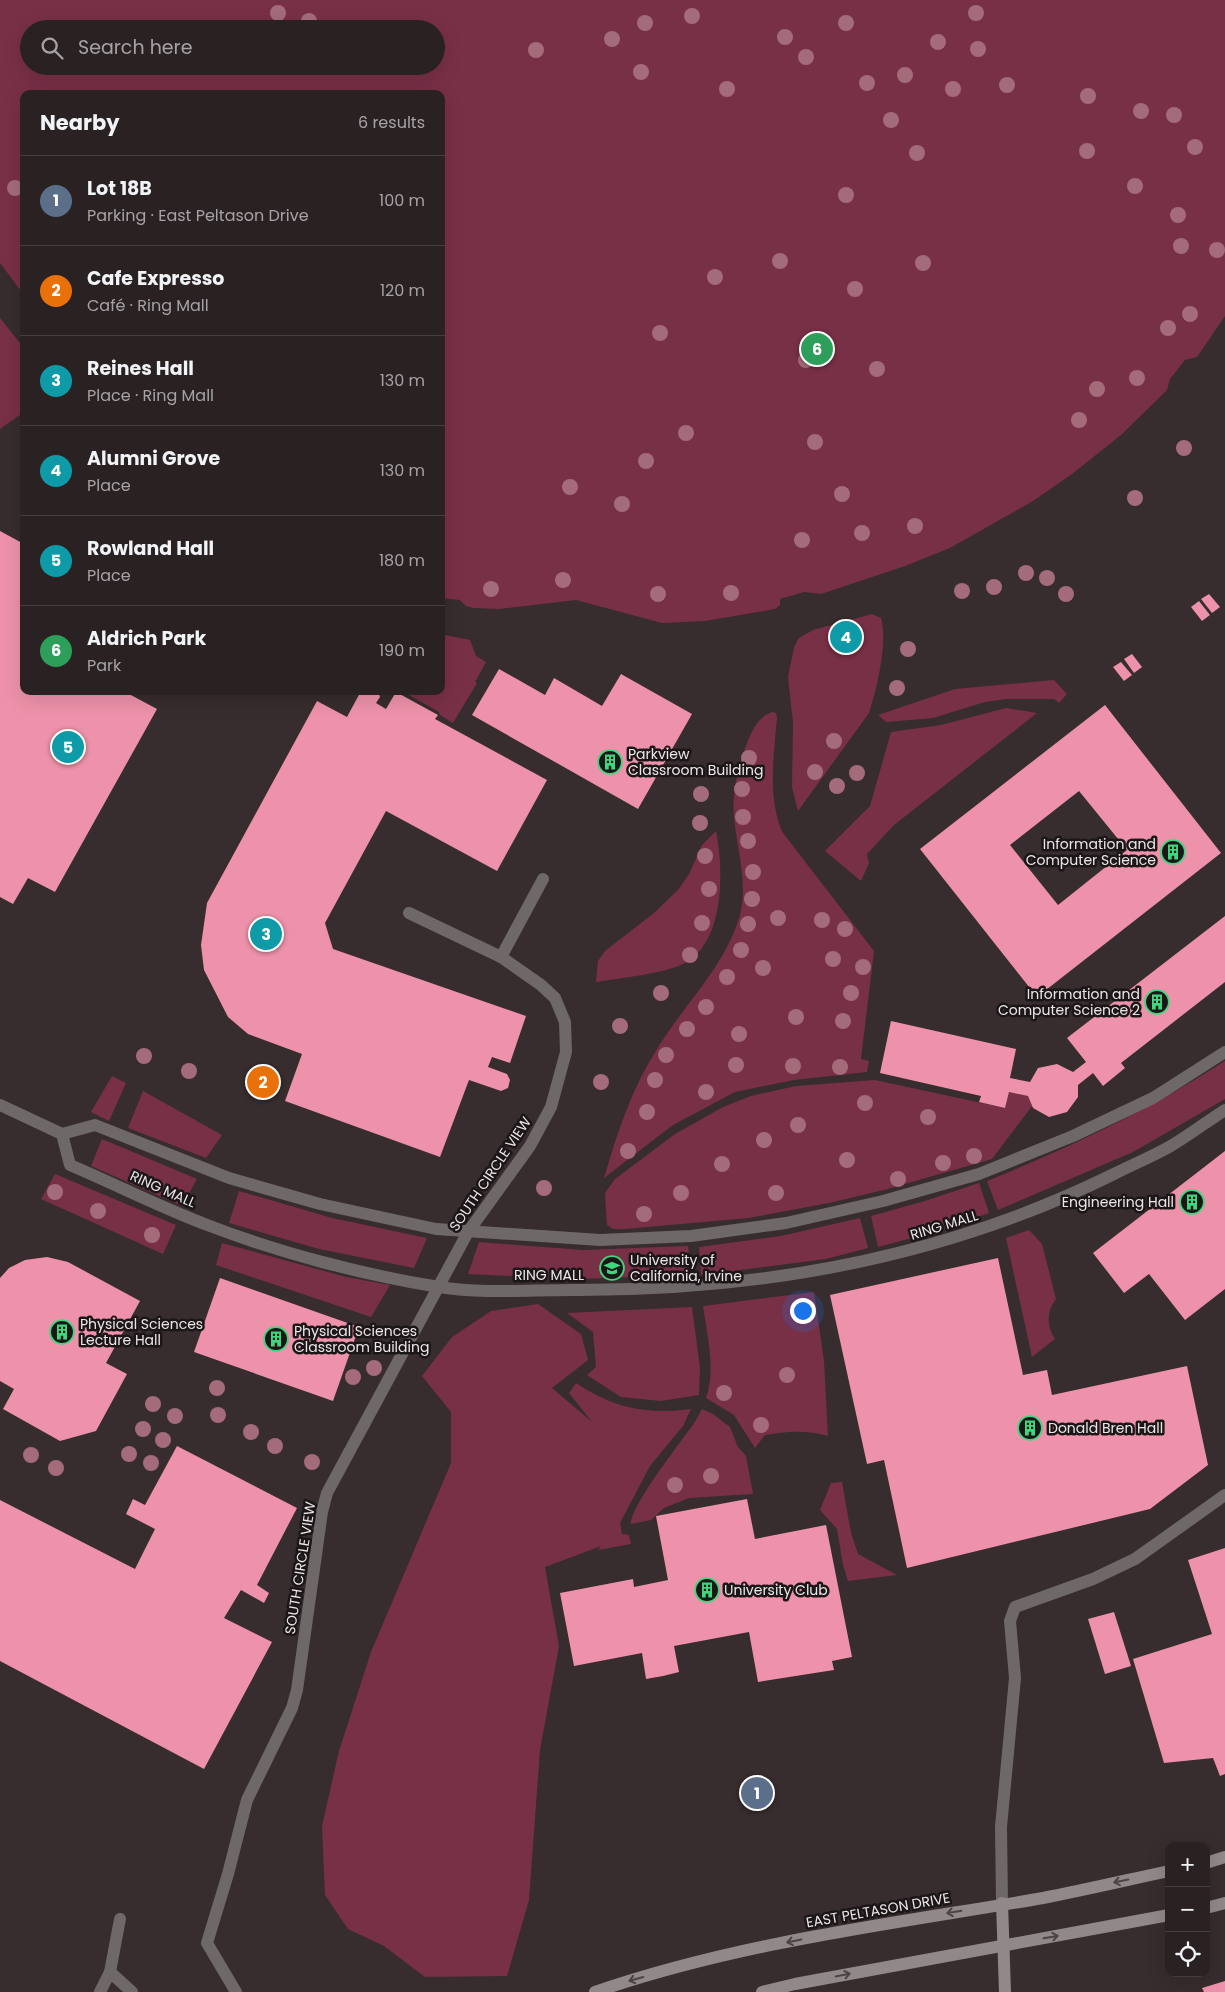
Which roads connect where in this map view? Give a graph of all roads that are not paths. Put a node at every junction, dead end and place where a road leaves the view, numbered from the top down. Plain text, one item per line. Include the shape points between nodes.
1 (543, 879) dead end
2 (409, 913) dead end
3 (501, 957) junction
4 (1225, 1052) edge
5 (0, 1105) edge
6 (1225, 1110) edge
7 (62, 1134) junction
8 (468, 1232) junction
9 (439, 1287) junction
10 (1225, 1495) edge
11 (1225, 1857) edge
12 (1210, 1862) edge
13 (1165, 1872) edge
14 (1002, 1903) junction
15 (1225, 1903) edge
16 (1210, 1907) edge
17 (1165, 1916) edge
18 (120, 1919) dead end
19 (1003, 1945) junction
20 (110, 1972) junction
21 (100, 1992) edge
22 (132, 1992) edge
23 (236, 1992) edge
24 (595, 1992) edge
25 (762, 1992) edge
26 (1004, 1992) edge

1 - 3 street
2 - 3 street, SOUTH CIRCLE VIEW
3 - 8 street, SOUTH CIRCLE VIEW via 555,998 565,1022 566,1052 551,1107 530,1146
4 - 8 street via 1154,1098 1073,1136 979,1174 862,1206 786,1223 691,1236 600,1240
5 - 7 street
6 - 9 street, RING MALL via 1168,1147 1061,1200 919,1249 816,1272 694,1286 597,1290 464,1290
7 - 8 street via 94,1125 229,1178 320,1204 436,1229
7 - 9 street, RING MALL via 70,1165 210,1226 310,1258
8 - 9 street, SOUTH CIRCLE VIEW
9 - 23 street, SOUTH CIRCLE VIEW via 327,1493 298,1690 247,1800 207,1943
10 - 14 street via 1135,1559 1092,1579 1015,1607 1010,1621 1015,1678 1001,1827
11 - 12 main road
13 -> 14 main road, EAST PELTASON DRIVE via 1043,1898
14 - 19 main road
14 -> 24 main road, EAST PELTASON DRIVE via 712,1957
15 - 16 main road
19 -> 17 main road
18 - 20 street
25 -> 19 main road
19 - 26 main road
20 - 21 street
20 - 22 street

